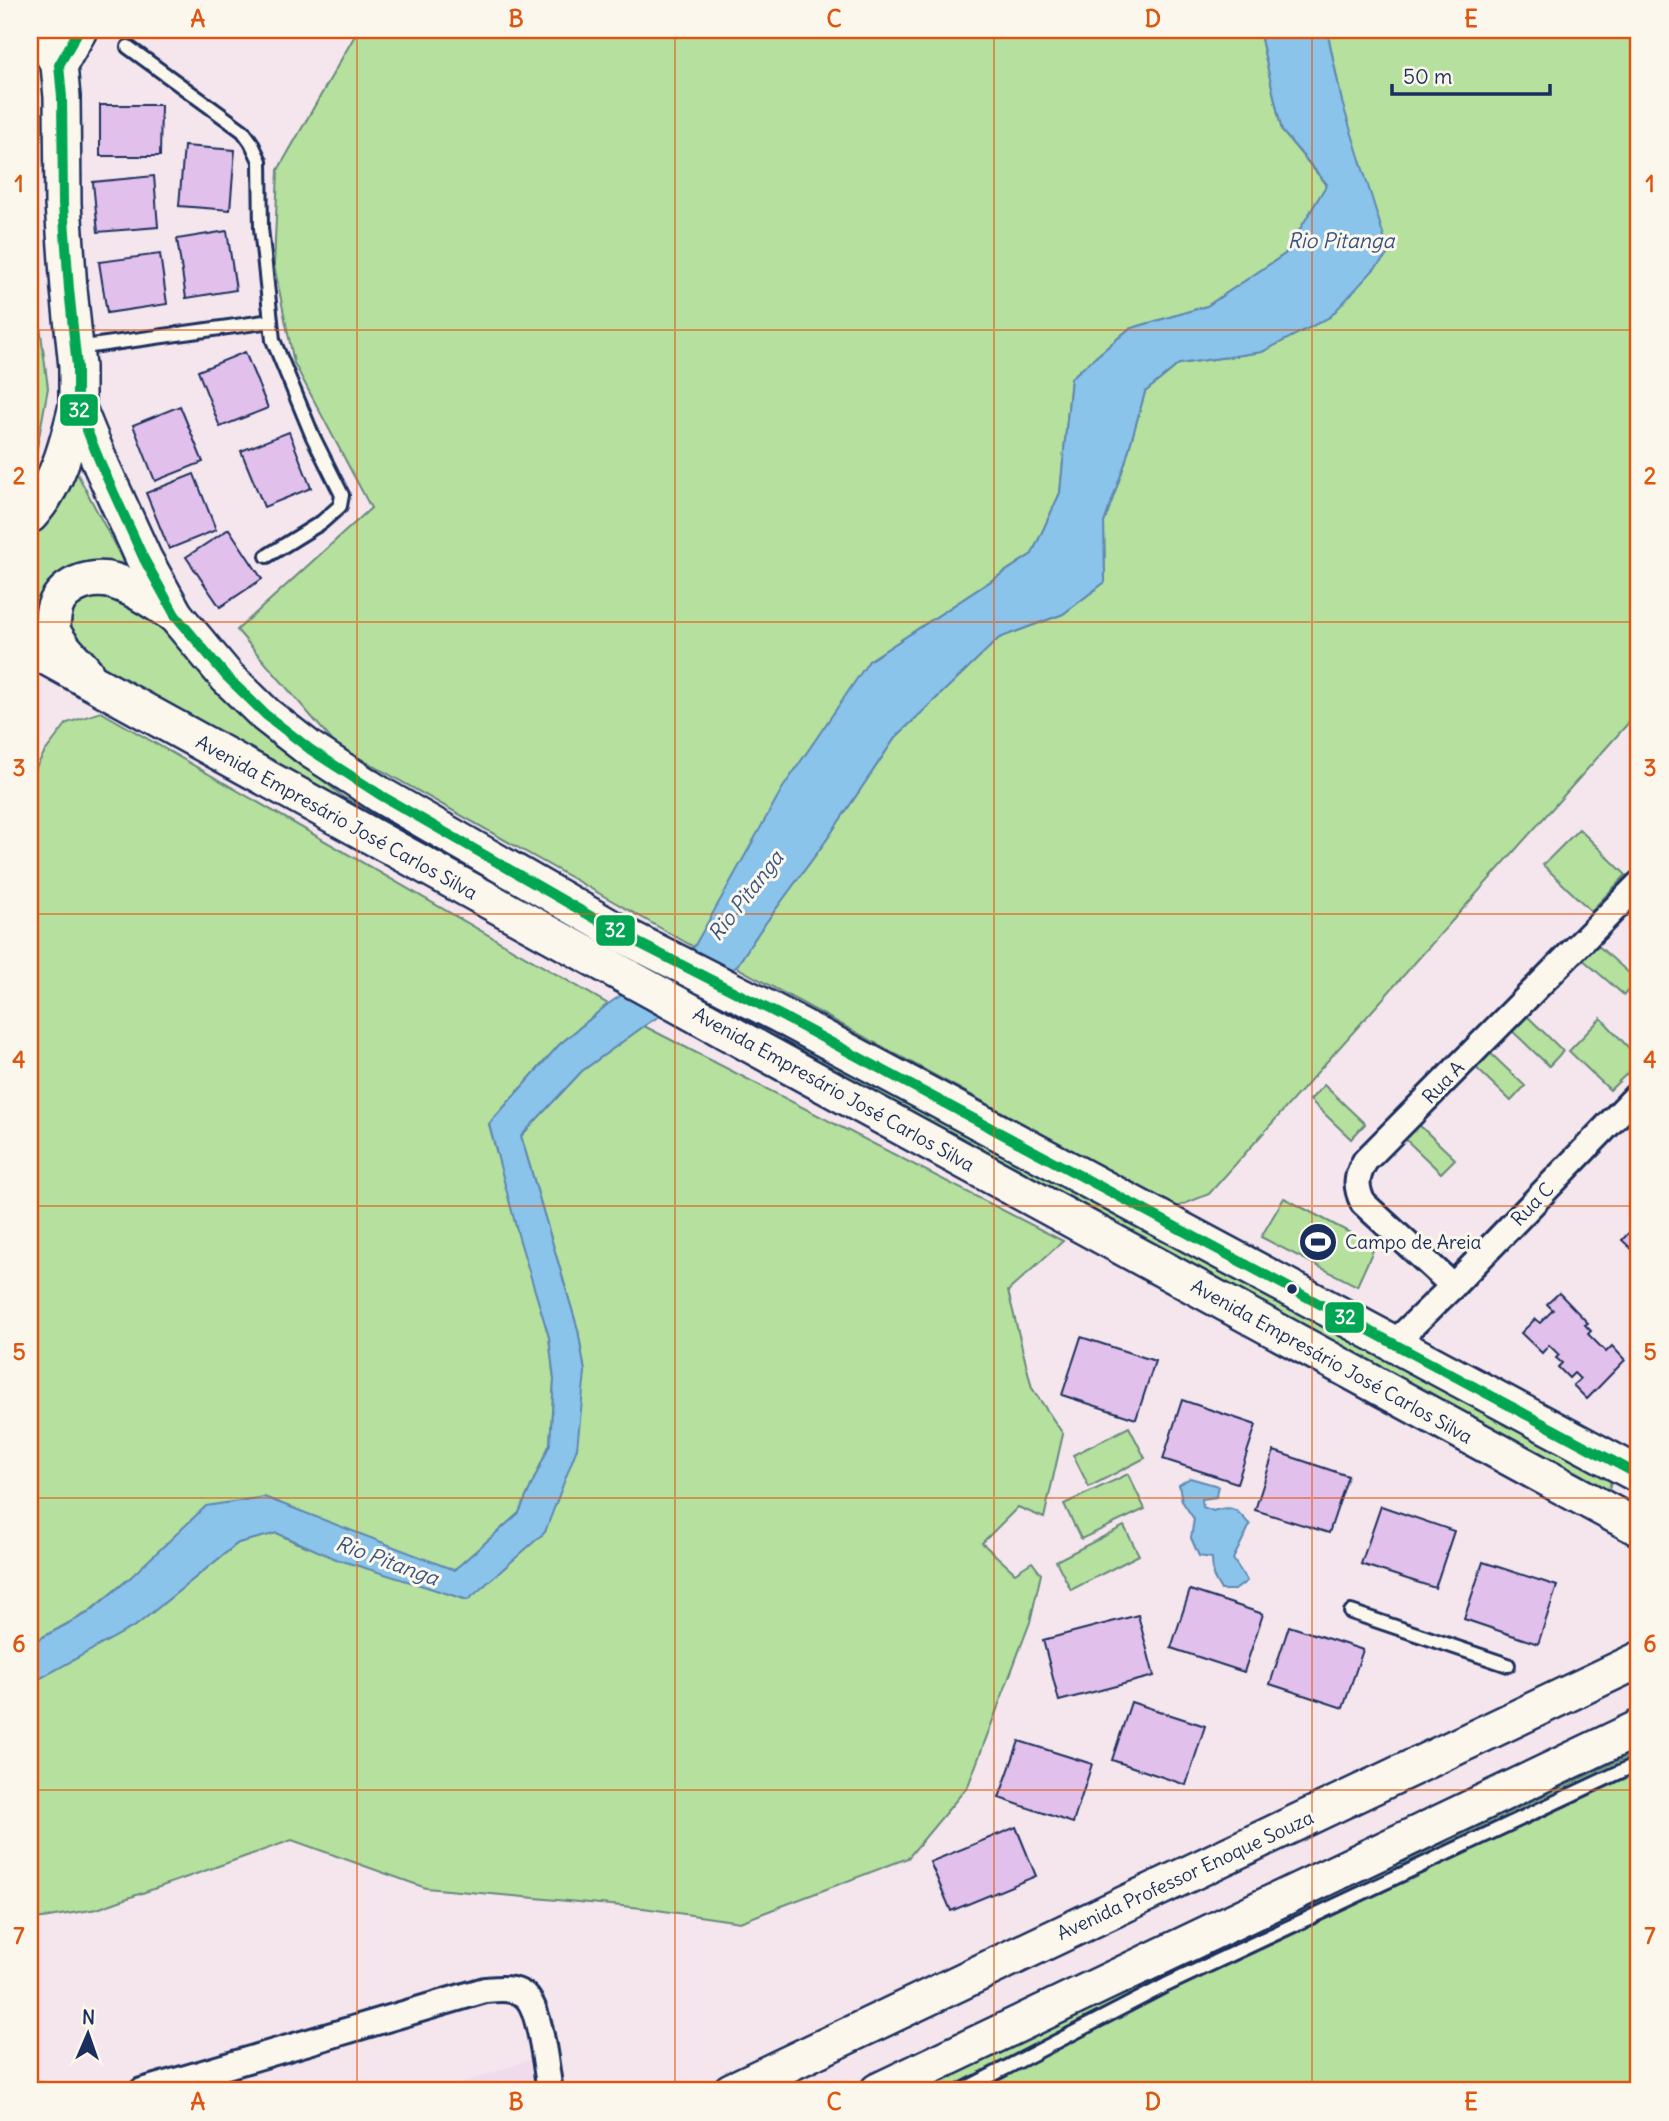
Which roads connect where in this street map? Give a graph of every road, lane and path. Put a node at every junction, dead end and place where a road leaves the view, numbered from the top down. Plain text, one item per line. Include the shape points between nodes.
1 (39, 30) edge
2 (79, 30) edge
3 (128, 47) dead end
4 (59, 65) junction
5 (271, 321) junction
6 (75, 348) junction
7 (77, 406) junction
8 (30, 515) edge
9 (267, 556) dead end
10 (175, 615) junction
11 (30, 648) edge
12 (95, 684) junction
13 (1639, 884) edge
14 (1639, 1093) edge
15 (1453, 1286) junction
16 (1393, 1344) junction
17 (1639, 1475) edge
18 (1639, 1528) edge
19 (1352, 1612) dead end
20 (1639, 1660) edge
21 (1508, 1665) dead end
22 (1639, 1728) edge
23 (1639, 1763) edge
24 (142, 2091) edge
25 (550, 2091) edge
26 (731, 2091) edge
27 (878, 2091) edge
28 (961, 2091) edge

1 - 4 main road
2 - 4 main road
3 - 5 lane via 243,131 255,148 260,161 261,228
4 - 6 main road, Avenida Empresário José Carlos Silva via 63,204
5 - 6 lane
5 - 9 lane via 273,340 342,495 340,506 322,522
6 - 7 main road, Avenida Empresário José Carlos Silva
7 - 8 main road via 57,475
7 - 10 main road, Avenida Empresário José Carlos Silva via 133,536
10 - 12 main road via 113,581 75,584 59,597 52,628
10 - 16 main road, Avenida Empresário José Carlos Silva via 266,715 382,796 627,937
11 - 12 main road, Avenida Empresário José Carlos Silva
12 - 18 main road, Avenida Empresário José Carlos Silva
13 - 15 street, Rua A via 1357,1175 1363,1203
14 - 15 street, Rua C
15 - 16 street, Rua C
16 - 17 main road, Avenida Empresário José Carlos Silva
19 - 21 lane
20 - 26 main road, Avenida Professor Enoque Souza
22 - 27 main road
23 - 28 lane via 1166,1985
24 - 25 street via 485,1990 503,1989 531,2002

